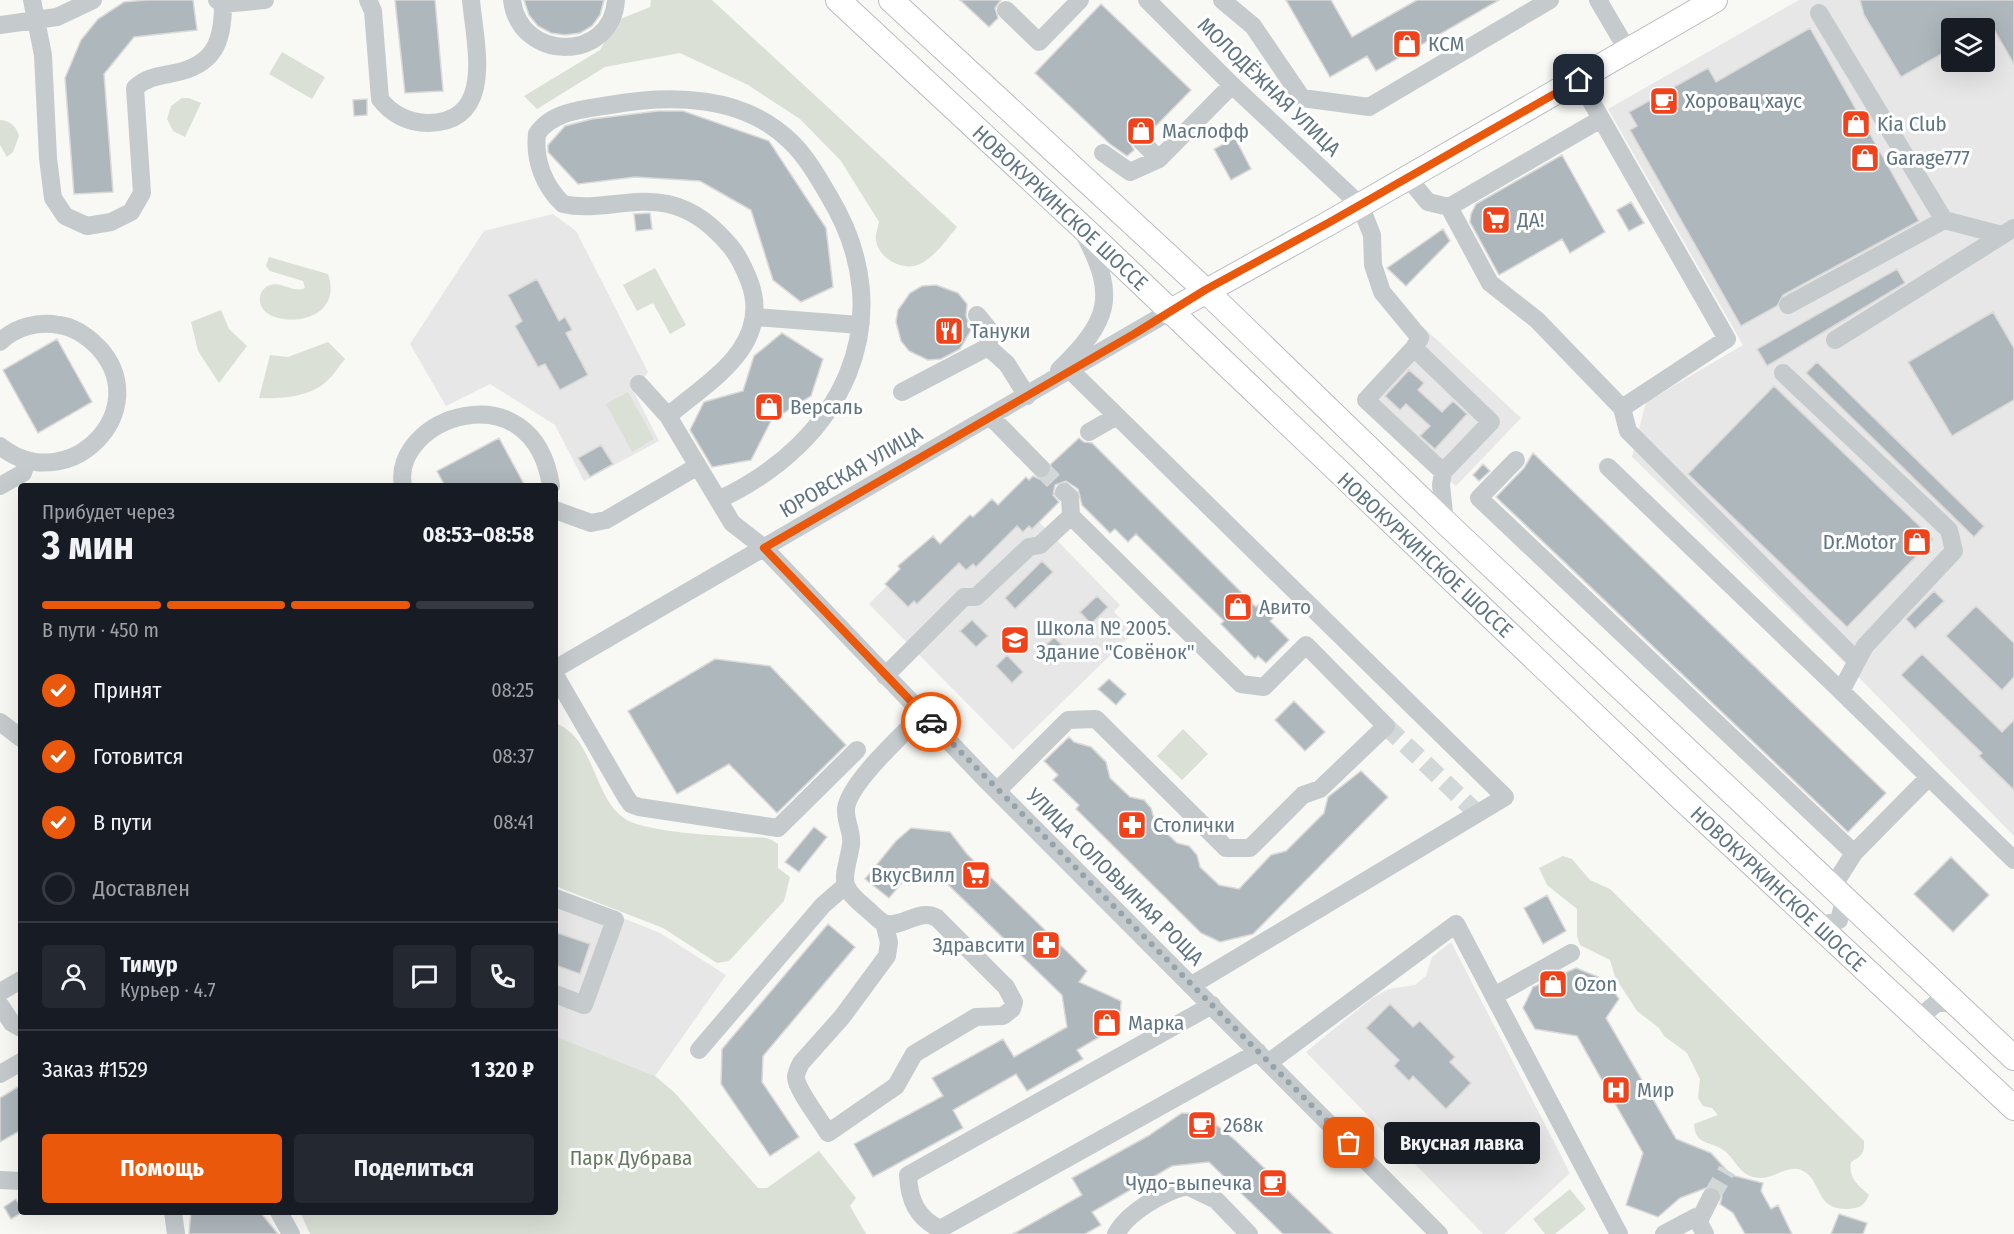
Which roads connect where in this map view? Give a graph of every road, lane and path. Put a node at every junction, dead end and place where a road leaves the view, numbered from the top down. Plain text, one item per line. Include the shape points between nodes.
1 (32, 0) edge
2 (93, 0) edge
3 (265, 0) edge
4 (368, 0) edge
5 (471, 0) edge
6 (512, 0) edge
7 (616, 0) edge
8 (838, 0) edge
9 (891, 0) edge
10 (1080, 0) edge
11 (1147, 0) edge
12 (1222, 0) edge
13 (1550, 0) edge
14 (1598, 0) edge
15 (1715, 0) edge
16 (220, 2) edge
17 (1006, 10) dead end
18 (1819, 13) dead end
19 (37, 21) junction
20 (0, 25) edge
21 (1628, 51) junction
22 (1579, 80) junction
23 (1232, 85) junction
24 (1601, 119) junction
25 (1142, 141) dead end
26 (1103, 153) dead end
27 (1159, 159) junction
28 (1408, 178) junction
29 (1360, 206) junction
30 (1449, 207) junction
31 (1944, 220) junction
32 (1080, 226) junction
33 (2008, 232) edge
34 (1205, 290) junction
35 (1788, 304) dead end
36 (1169, 312) junction
37 (977, 315) dead end
38 (755, 317) junction
39 (860, 325) junction
40 (1835, 339) dead end
41 (0, 342) edge
42 (988, 347) junction
43 (1414, 348) junction
44 (1071, 371) junction
45 (1783, 373) dead end
46 (639, 384) dead end
47 (1034, 392) junction
48 (902, 393) dead end
49 (1622, 408) junction
50 (668, 416) junction
51 (1116, 416) junction
52 (991, 417) junction
53 (1089, 432) dead end
54 (0, 446) edge
55 (1516, 459) dead end
56 (27, 461) junction
57 (698, 466) junction
58 (1608, 467) dead end
59 (1041, 468) tunnel mouth
60 (1443, 472) junction
61 (402, 483) edge
62 (550, 483) edge
63 (0, 486) edge
64 (1064, 492) tunnel mouth
65 (718, 500) junction
66 (558, 511) edge
67 (1071, 516) junction
68 (1445, 522) junction
69 (764, 548) junction
70 (1857, 661) junction
71 (558, 667) edge
72 (885, 676) junction
73 (558, 680) edge
74 (1841, 691) junction
75 (923, 714) junction
76 (0, 722) edge
77 (18, 736) edge
78 (857, 750) dead end
79 (832, 777) junction
80 (1929, 777) junction
81 (998, 791) junction
82 (852, 796) junction
83 (1854, 853) junction
84 (2014, 860) edge
85 (844, 886) junction
86 (1835, 891) junction
87 (558, 899) edge
88 (884, 923) junction
89 (1814, 923) junction
90 (1571, 953) dead end
91 (18, 982) edge
92 (1192, 985) junction
93 (0, 992) edge
94 (558, 995) edge
95 (1494, 996) junction
96 (0, 1005) edge
97 (1212, 1005) junction
98 (1957, 1006) junction
99 (18, 1026) edge
100 (1931, 1033) junction
101 (699, 1050) dead end
102 (1263, 1058) junction
103 (2014, 1058) edge
104 (18, 1064) edge
105 (0, 1074) edge
106 (2014, 1108) edge
107 (0, 1180) edge
108 (18, 1181) edge
109 (1711, 1197) tunnel mouth
110 (173, 1215) edge
111 (281, 1215) edge
112 (1702, 1228) edge
113 (176, 1234) edge
114 (291, 1234) edge
115 (1116, 1234) edge
116 (1249, 1234) edge
117 (1439, 1234) edge
118 (1619, 1234) edge
119 (1664, 1234) edge

1 - 19 street
2 - 19 street via 57,17
3 - 16 street
4 - 5 street via 373,10 380,99 387,109 404,118 432,123 459,116 470,105 477,73
6 - 7 street via 521,26 534,38 550,46 567,48 584,44 599,34 610,20
8 - 32 main road, НОВОКУРКИНСКОЕ ШОССЕ
9 - 34 main road, НОВОКУРКИНСКОЕ ШОССЕ
10 - 17 street via 1039,42
11 - 23 street, МОЛОДЁЖНАЯ УЛИЦА
12 - 13 street via 1253,26 1302,99 1369,107
14 - 21 street
15 - 21 main road
16 - 19 street via 223,32 204,60 196,67 145,79 135,88 142,193 131,212 111,222 87,226 65,216 53,198
18 - 31 street
19 - 20 street
21 - 22 main road
22 - 24 street
22 - 28 main road
23 - 27 street
23 - 29 street, МОЛОДЁЖНАЯ УЛИЦА
24 - 30 street
24 - 49 street via 1727,339
25 - 27 street
26 - 27 street via 1130,172
28 - 29 main road
28 - 30 street via 1428,202
29 - 34 main road
29 - 43 street via 1372,235 1373,265 1382,292 1420,338
30 - 49 street via 1490,283 1537,320
31 - 33 street
31 - 35 street
32 - 36 main road, НОВОКУРКИНСКОЕ ШОССЕ
32 - 47 street via 1103,274 1104,304 1089,337
33 - 40 street
34 - 36 main road
34 - 68 main road, НОВОКУРКИНСКОЕ ШОССЕ
36 - 44 street, ЮРОВСКАЯ УЛИЦА
36 - 89 main road, НОВОКУРКИНСКОЕ ШОССЕ
37 - 42 street via 991,332
38 - 39 street
38 - 39 street via 753,293 738,256 718,232 691,212 643,201 605,206 563,204 540,170 536,140 543,126 551,119 578,111 661,98 691,98 720,105 745,112 768,125 796,148 842,217 858,266
38 - 50 street via 753,328 729,364
39 - 65 street via 854,363 813,431 790,456
41 - 56 street via 26,326 67,326 88,337 105,355 114,376 117,391 113,419 89,449 71,459
42 - 47 street
42 - 48 street
43 - 60 street via 1491,422
43 - 60 street via 1366,400
44 - 47 street, ЮРОВСКАЯ УЛИЦА
44 - 51 street
45 - 70 street via 1949,530 1954,551 1865,646
46 - 50 street, УЛИЦА СОЛОВЬИНАЯ РОЩА
47 - 52 street, ЮРОВСКАЯ УЛИЦА
49 - 70 street via 1628,431
50 - 57 street, УЛИЦА СОЛОВЬИНАЯ РОЩА
51 - 53 street
51 - 92 street via 1505,797
52 - 59 street
52 - 69 street, ЮРОВСКАЯ УЛИЦА
54 - 56 street
55 - 83 street via 1479,498
56 - 63 street via 23,473
57 - 65 street, УЛИЦА СОЛОВЬИНАЯ РОЩА
57 - 66 street via 606,520 591,523
58 - 74 street
60 - 68 street
61 - 62 street via 405,458 420,438 457,417 477,413 517,424 530,435
64 - 67 street via 1070,497
65 - 69 street, УЛИЦА СОЛОВЬИНАЯ РОЩА via 732,523
67 - 72 street via 1040,544 1029,547 976,597 964,597
67 - 81 street via 1241,684 1264,687 1306,645 1386,726 1320,789 1303,795 1250,848 1226,848 1096,719 1068,720
68 - 86 main road, НОВОКУРКИНСКОЕ ШОССЕ
69 - 71 street, ЮРОВСКАЯ УЛИЦА
69 - 72 street, УЛИЦА СОЛОВЬИНАЯ РОЩА
70 - 74 street
72 - 75 street, УЛИЦА СОЛОВЬИНАЯ РОЩА
73 - 79 street via 631,804 778,828
74 - 80 street
75 - 81 street, УЛИЦА СОЛОВЬИНАЯ РОЩА
75 - 82 street via 861,778
76 - 77 street
78 - 79 street
79 - 82 street
80 - 83 street
80 - 84 street
81 - 92 street, УЛИЦА СОЛОВЬИНАЯ РОЩА
82 - 85 street via 845,808 852,842 843,874
83 - 86 street
85 - 88 street
85 - 101 street
86 - 89 street via 1843,905 1839,920 1824,925
86 - 98 main road, НОВОКУРКИНСКОЕ ШОССЕ
87 - 94 street via 615,920 584,1005
88 - 88 street via 931,915 1006,987 1014,1002 1003,1016 976,1017 914,1053 896,1086 828,1133 800,1087 798,1070 886,956 889,942
89 - 100 main road, НОВОКУРКИНСКОЕ ШОССЕ
90 - 95 street
91 - 93 street
92 - 97 street, УЛИЦА СОЛОВЬИНАЯ РОЩА
95 - 102 street via 1456,924
95 - 118 street
96 - 99 street
97 - 102 street, УЛИЦА СОЛОВЬИНАЯ РОЩА
97 - 102 street via 908,1176 909,1194 926,1222 940,1229
98 - 100 street via 1939,1001 1933,1005 1925,1016
98 - 103 main road, НОВОКУРКИНСКОЕ ШОССЕ
100 - 106 main road, НОВОКУРКИНСКОЕ ШОССЕ
102 - 117 street, УЛИЦА СОЛОВЬИНАЯ РОЩА
104 - 105 street
107 - 108 street
109 - 112 street
110 - 113 street
111 - 114 street
112 - 119 street via 1696,1217
115 - 116 street via 1129,1217 1174,1189 1187,1186 1216,1200

